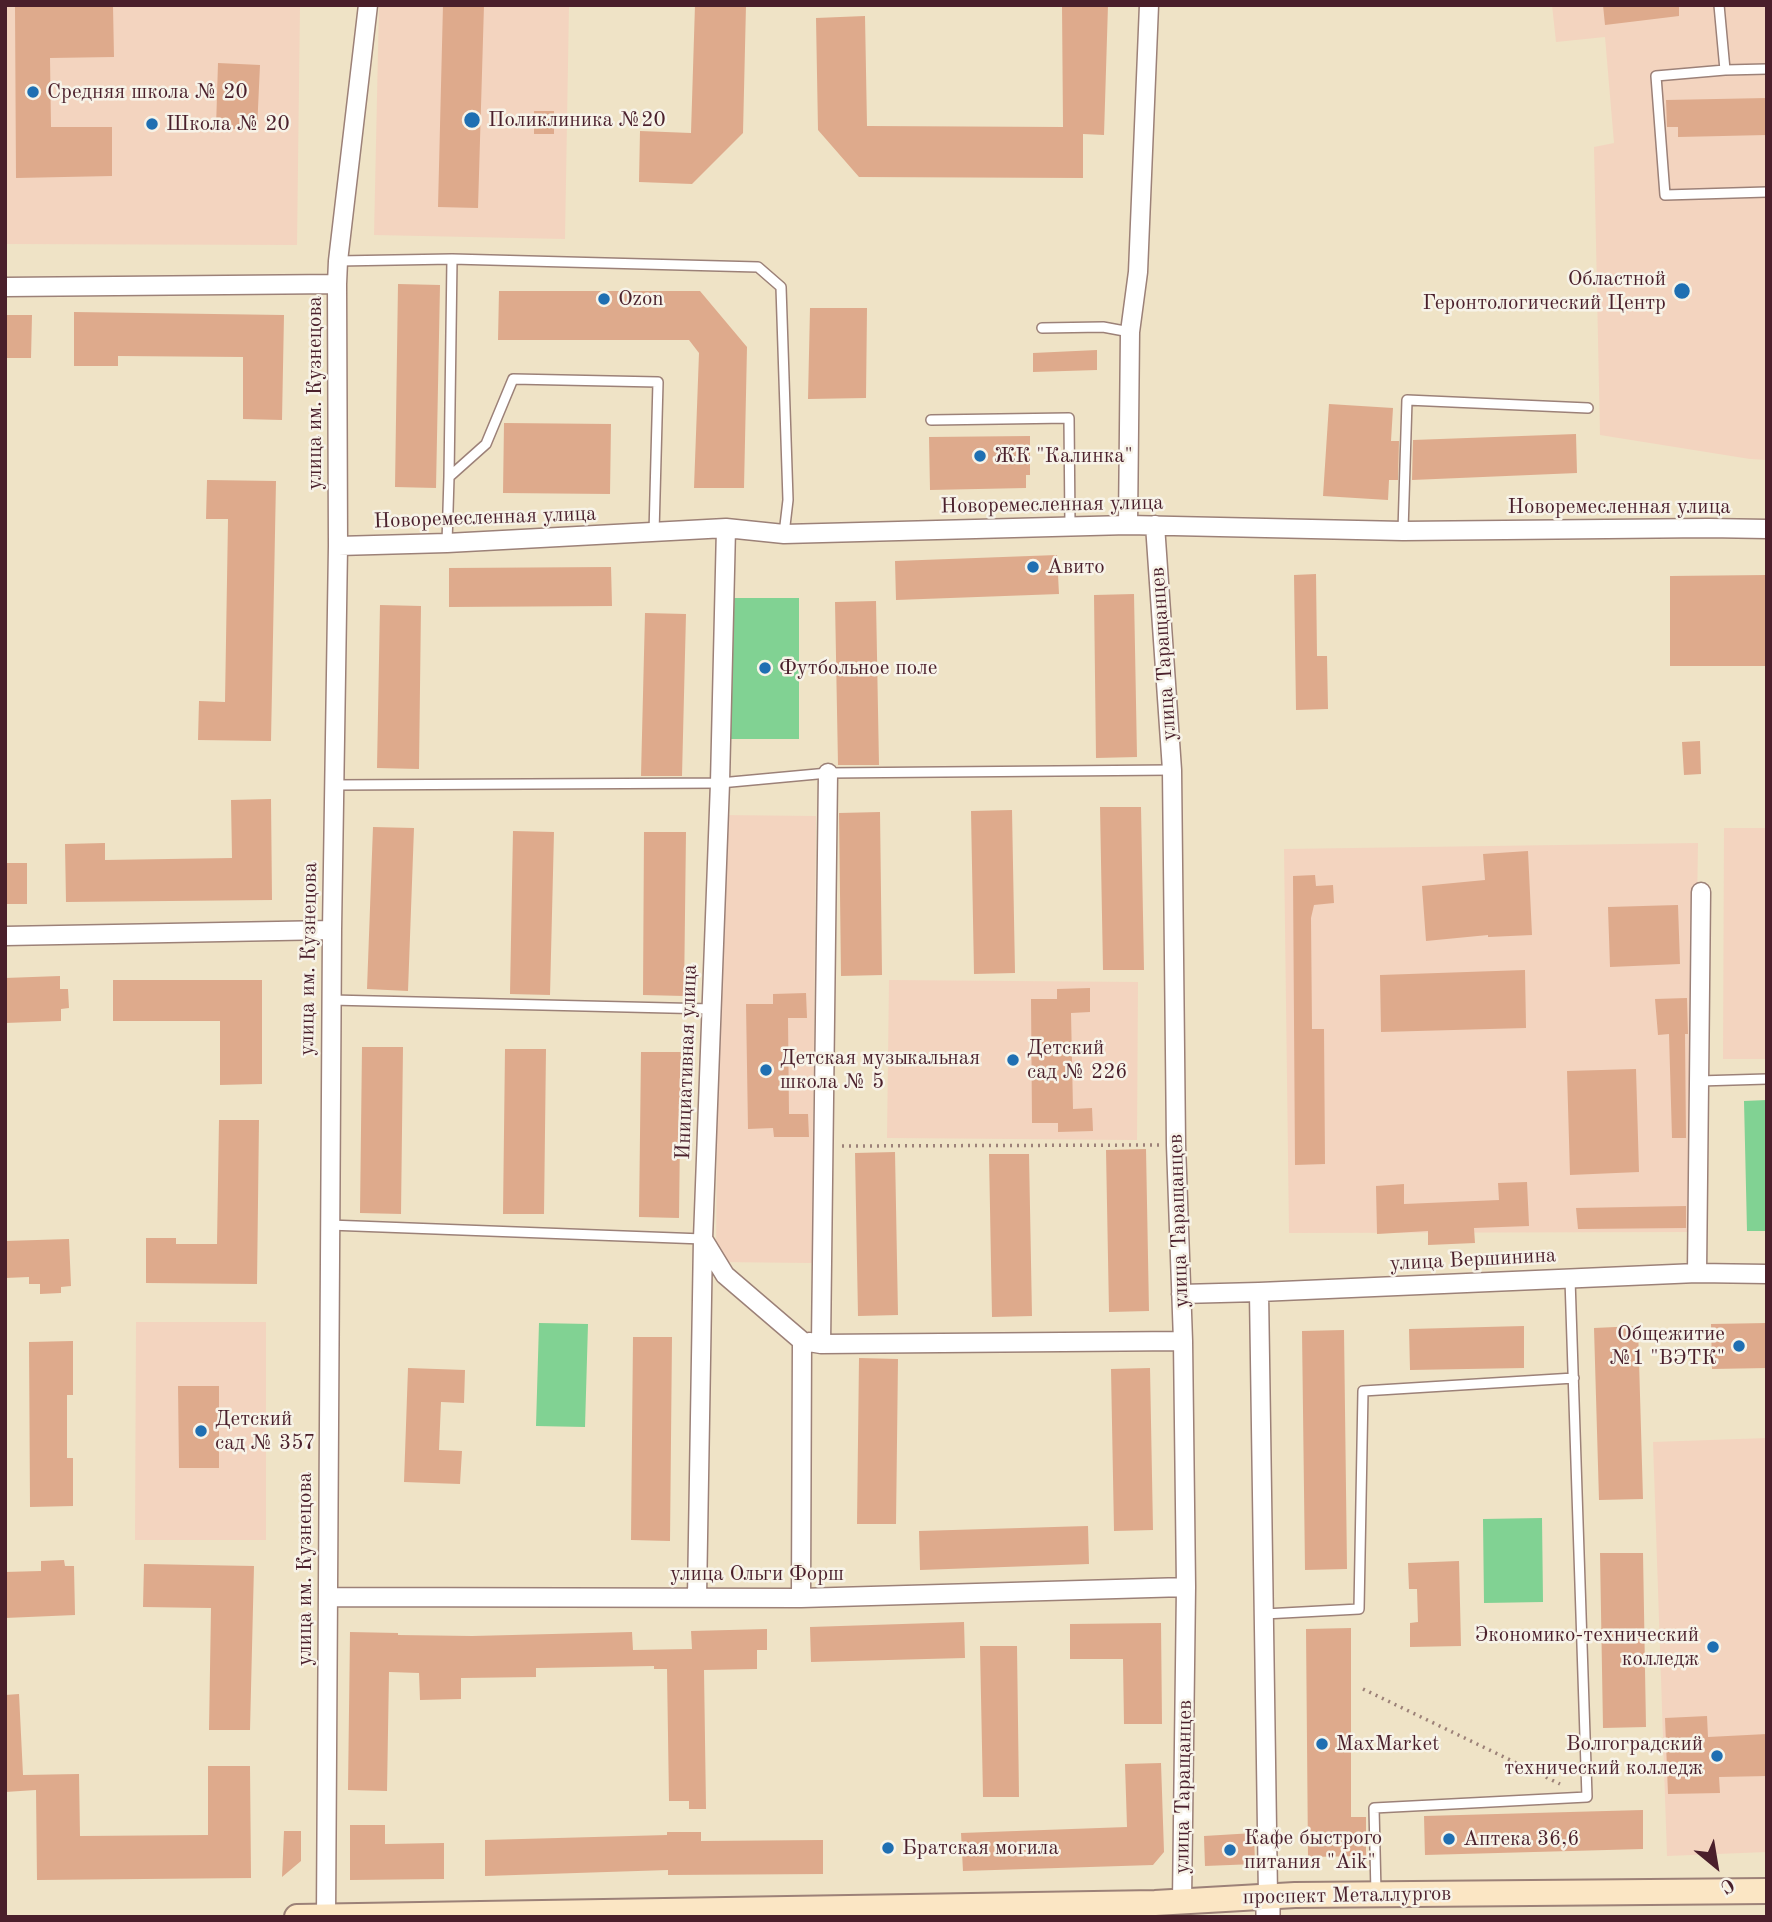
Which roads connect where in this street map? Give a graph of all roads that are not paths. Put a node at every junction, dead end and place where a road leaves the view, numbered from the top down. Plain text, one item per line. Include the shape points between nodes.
1 (368, 5) edge
2 (1149, 5) edge
3 (1719, 5) edge
4 (1767, 69) edge
5 (1725, 70) junction
6 (1767, 192) edge
7 (452, 259) junction
8 (338, 261) junction
9 (337, 284) junction
10 (5, 287) edge
11 (1042, 328) dead end
12 (1130, 332) junction
13 (1588, 408) dead end
14 (930, 420) dead end
15 (449, 477) junction
16 (1128, 525) junction
17 (1155, 525) junction
18 (1070, 526) junction
19 (726, 528) junction
20 (1767, 529) edge
21 (1403, 531) junction
22 (654, 533) junction
23 (784, 534) junction
24 (447, 543) junction
25 (338, 546) junction
26 (1172, 770) junction
27 (828, 773) junction
28 (720, 783) junction
29 (335, 785) junction
30 (1701, 892) dead end
31 (331, 930) junction
32 (5, 936) edge
33 (331, 1000) junction
34 (712, 1009) junction
35 (1767, 1079) edge
36 (1698, 1081) junction
37 (329, 1225) junction
38 (703, 1239) junction
39 (1697, 1273) junction
40 (1767, 1274) edge
41 (1570, 1279) junction
42 (1259, 1293) junction
43 (1181, 1294) junction
44 (802, 1341) junction
45 (1184, 1341) junction
46 (821, 1344) junction
47 (1573, 1378) junction
48 (1185, 1587) junction
49 (328, 1597) junction
50 (697, 1597) junction
51 (802, 1598) junction
52 (1264, 1614) junction
53 (1767, 1891) edge
54 (1376, 1895) junction
55 (1268, 1907) edge
56 (1183, 1909) edge
57 (326, 1916) edge
58 (297, 1917) edge

1 - 8 street, улица им. Кузнецова
2 - 12 street via 1138,272
3 - 5 lane
4 - 5 lane
5 - 6 lane via 1656,76 1665,194
7 - 8 lane
7 - 15 lane
7 - 23 lane via 758,267 781,287 788,500
8 - 9 street, улица им. Кузнецова
9 - 10 street
9 - 25 street, улица им. Кузнецова
11 - 12 lane via 1103,327
12 - 16 street
13 - 21 lane via 1407,400
14 - 18 lane via 1069,418
15 - 22 lane via 485,444 513,380 658,382
15 - 24 lane
16 - 17 street, Новоремесленная улица
16 - 18 street, Новоремесленная улица
17 - 21 street, Новоремесленная улица
17 - 26 street, улица Таращанцев
18 - 23 street, Новоремесленная улица
19 - 22 street, Новоремесленная улица
19 - 23 street, Новоремесленная улица
19 - 28 street, Инициативная улица
20 - 21 street, Новоремесленная улица
22 - 24 street, Новоремесленная улица
24 - 25 street, Новоремесленная улица
25 - 29 street, улица им. Кузнецова
26 - 27 lane
26 - 43 street, улица Таращанцев
27 - 28 lane
27 - 46 street
28 - 29 lane
28 - 34 street, Инициативная улица
29 - 31 street, улица им. Кузнецова
30 - 36 street
31 - 32 street
31 - 33 street, улица им. Кузнецова
33 - 34 lane
33 - 37 street, улица им. Кузнецова
34 - 38 street, Инициативная улица
35 - 36 lane
36 - 39 street
37 - 38 lane
37 - 49 street, улица им. Кузнецова
38 - 44 street via 725,1275
38 - 50 street, Инициативная улица
39 - 40 street, улица Вершинина
39 - 41 street, улица Вершинина
41 - 42 street, улица Вершинина
41 - 47 lane
42 - 43 street, улица Вершинина
42 - 52 street
43 - 45 street, улица Таращанцев
44 - 46 street
44 - 51 street
45 - 46 street
45 - 48 street, улица Таращанцев
47 - 52 lane via 1363,1391 1359,1609
47 - 54 lane via 1587,1797 1374,1808
48 - 51 street, улица Ольги Форш
48 - 56 street, улица Таращанцев
49 - 50 street, улица Ольги Форш
49 - 57 street, улица им. Кузнецова
50 - 51 street, улица Ольги Форш
52 - 55 street
53 - 54 main road, проспект Металлургов
54 - 55 main road, проспект Металлургов
55 - 56 main road, проспект Металлургов
56 - 57 main road, проспект Металлургов
57 - 58 main road, проспект Металлургов

